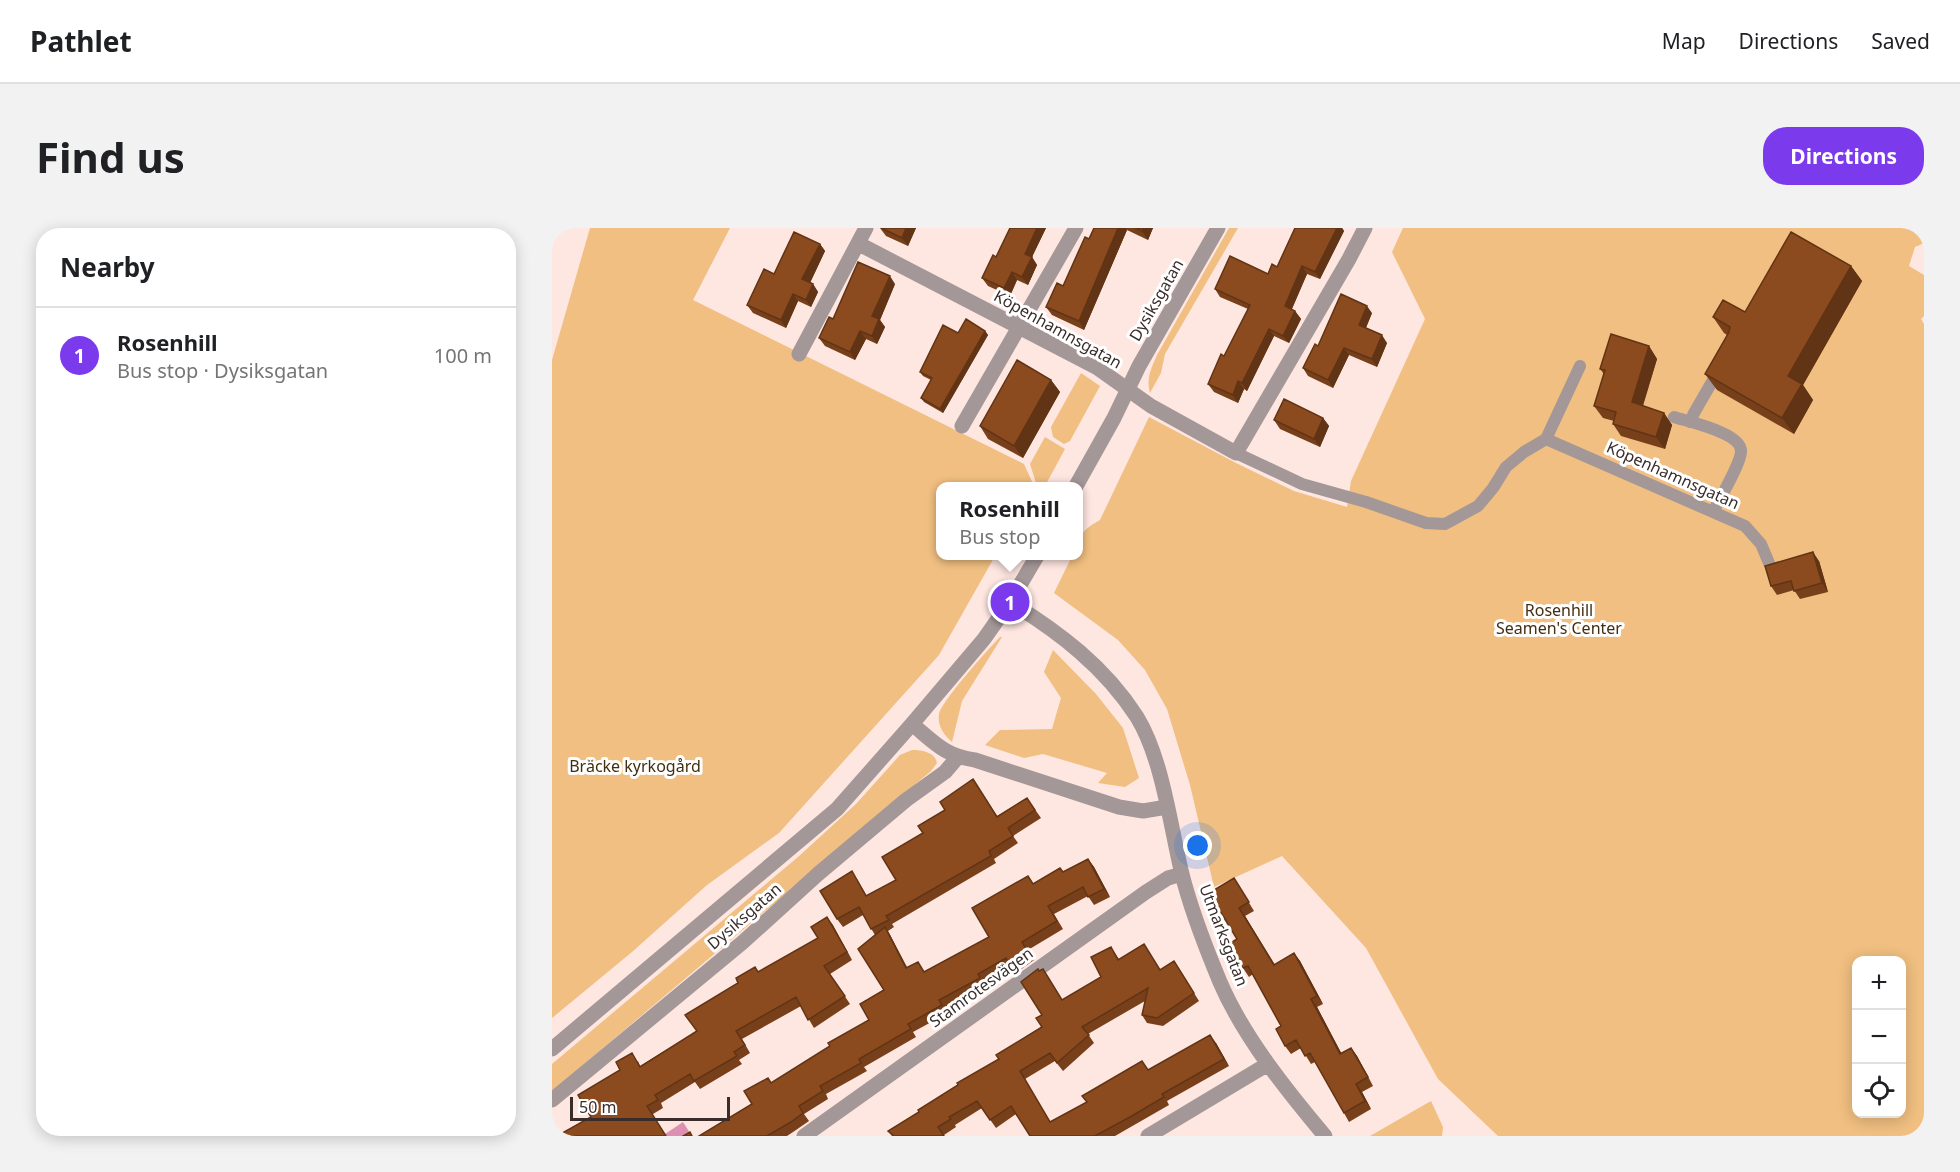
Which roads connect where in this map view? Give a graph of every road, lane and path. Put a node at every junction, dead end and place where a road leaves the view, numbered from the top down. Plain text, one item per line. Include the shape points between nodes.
1 (867, 228) edge
2 (1076, 228) edge
3 (1218, 228) edge
4 (1365, 228) edge
5 (859, 244) junction
6 (1020, 326) junction
7 (800, 354) dead end
8 (1727, 356) edge
9 (1580, 366) dead end
10 (1128, 389) junction
11 (1674, 417) dead end
12 (1690, 422) junction
13 (962, 426) dead end
14 (1546, 439) junction
15 (1236, 453) junction
16 (1078, 482) edge
17 (1713, 512) junction
18 (1034, 560) edge
19 (1769, 563) edge
20 (1010, 602) junction
21 (912, 724) junction
22 (957, 758) junction
23 (1167, 807) junction
24 (1182, 874) junction
25 (552, 1049) edge
26 (1268, 1064) junction
27 (552, 1100) edge
28 (804, 1136) edge
29 (1148, 1136) edge
30 (1325, 1136) edge

1 - 5 street
2 - 6 street
3 - 10 street, Dysiksgatan
4 - 15 street
5 - 6 street, Köpenhamnsgatan
5 - 7 street
6 - 10 street, Köpenhamnsgatan
6 - 13 street
8 - 12 lane
9 - 14 lane
10 - 15 street, Köpenhamnsgatan
10 - 16 street, Dysiksgatan
11 - 12 lane
12 - 17 lane via 1731,436 1740,444 1738,462
14 - 15 lane, Köpenhamnsgatan via 1506,467 1478,506 1445,524 1426,523 1302,484
14 - 17 lane, Köpenhamnsgatan
17 - 19 lane, Köpenhamnsgatan via 1745,526 1761,544
18 - 20 street, Dysiksgatan
20 - 21 street, Dysiksgatan
20 - 23 street, Utmarksgatan via 1071,644 1119,692 1147,739
21 - 22 street
21 - 25 street, Dysiksgatan via 837,809
22 - 23 street via 975,760 1119,807 1143,811
22 - 27 street, Dysiksgatan
23 - 24 street, Utmarksgatan
24 - 26 street, Utmarksgatan via 1221,984
24 - 28 street, Stamrotesvägen via 1146,892
26 - 29 street
26 - 30 street, Utmarksgatan

